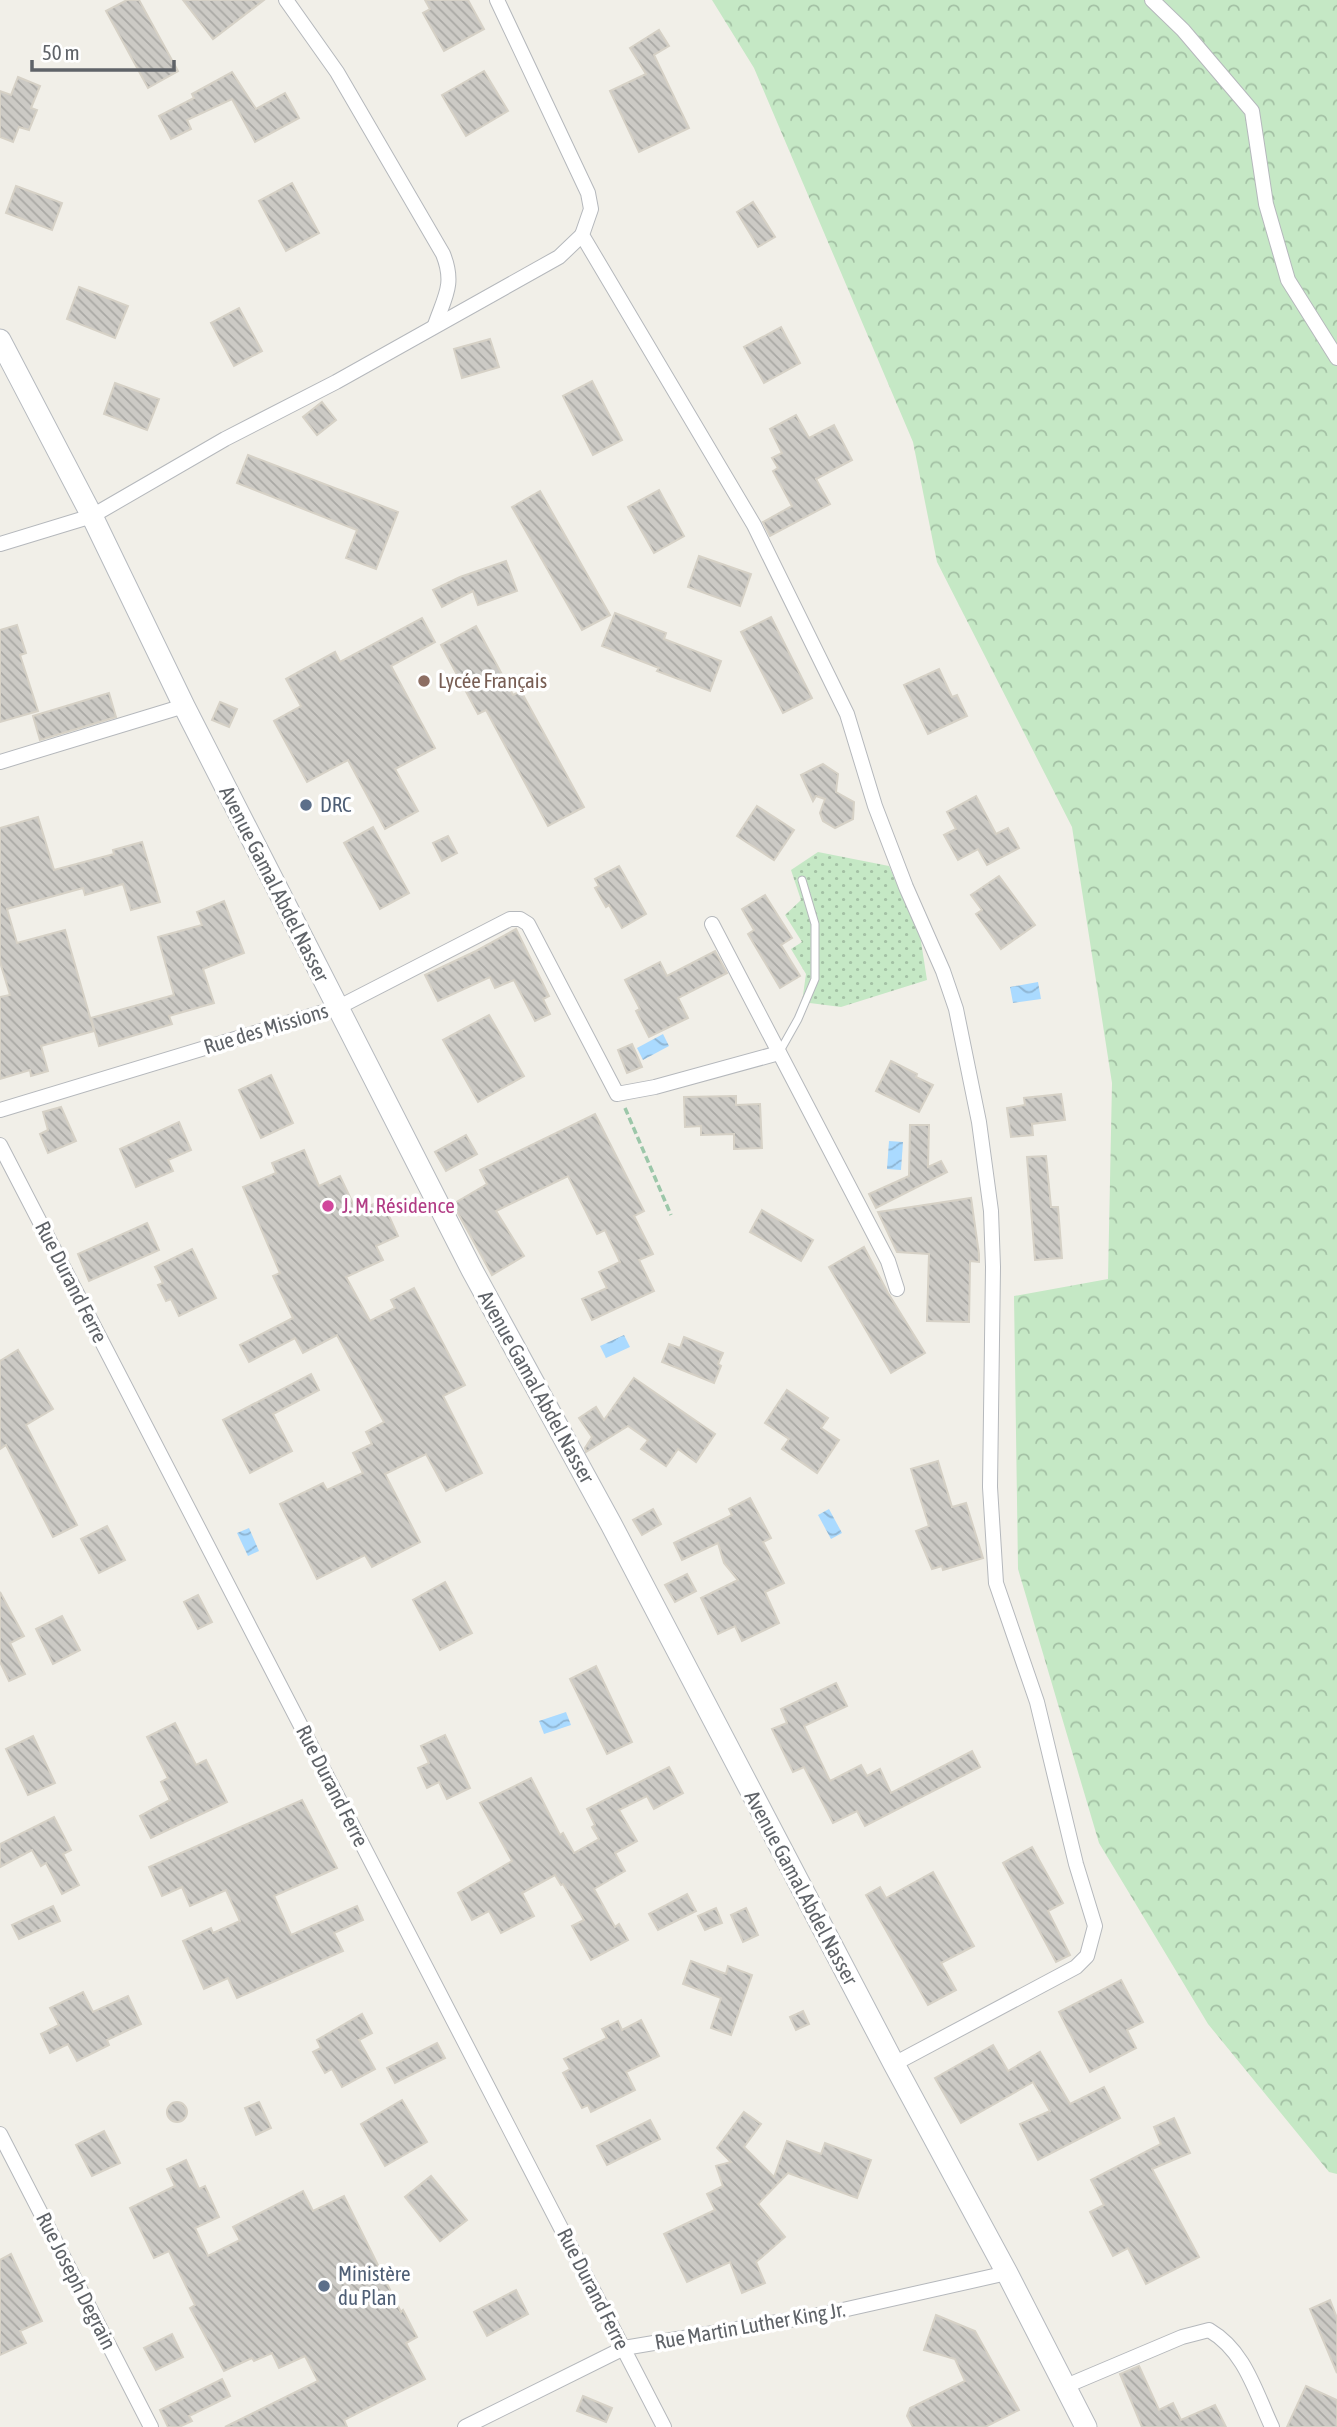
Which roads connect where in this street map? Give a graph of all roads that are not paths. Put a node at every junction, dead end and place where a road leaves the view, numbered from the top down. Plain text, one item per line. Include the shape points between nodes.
1 (286, 0) edge
2 (497, 0) edge
3 (1152, 0) edge
4 (582, 235) junction
5 (435, 325) junction
6 (0, 340) edge
7 (1337, 358) edge
8 (92, 516) junction
9 (0, 544) edge
10 (184, 706) junction
11 (0, 762) edge
12 (802, 880) dead end
13 (712, 924) dead end
14 (337, 1008) junction
15 (779, 1053) junction
16 (0, 1110) edge
17 (0, 1145) edge
18 (897, 1289) dead end
19 (894, 2064) junction
20 (0, 2134) edge
21 (1007, 2273) junction
22 (624, 2348) junction
23 (1066, 2386) junction
24 (151, 2427) edge
25 (465, 2427) edge
26 (664, 2427) edge
27 (1086, 2427) edge
28 (1272, 2427) edge

1 - 5 street via 337,72 443,254 450,271
2 - 4 street via 588,193 591,209
3 - 7 street via 1252,111 1266,204 1288,280
4 - 5 street via 559,257
4 - 19 street via 754,525 848,714 875,806 956,1009 979,1122 991,1211 990,1487 996,1583 1037,1702 1095,1926 1087,1956 1076,1967
5 - 8 street
6 - 8 street, Avenue Gamal Abdel Nasser
8 - 9 street
8 - 10 street, Avenue Gamal Abdel Nasser
10 - 11 street
10 - 14 street, Avenue Gamal Abdel Nasser
12 - 15 lane via 815,924 815,979
13 - 15 street
14 - 15 street, Rue des Missions via 510,919 520,919 528,924 617,1094
14 - 16 street, Rue des Missions
14 - 19 street, Avenue Gamal Abdel Nasser
15 - 18 street via 888,1261
17 - 22 street, Rue Durand Ferre
19 - 21 street, Avenue Gamal Abdel Nasser
20 - 24 street, Rue Joseph Degrain
21 - 22 street, Rue Martin Luther King Jr. via 825,2314
21 - 23 street, Avenue Gamal Abdel Nasser
22 - 25 street, Rue Martin Luther King Jr.
22 - 26 street, Rue Durand Ferre
23 - 27 street, Avenue Gamal Abdel Nasser
23 - 28 street via 1209,2330 1226,2340 1241,2359

